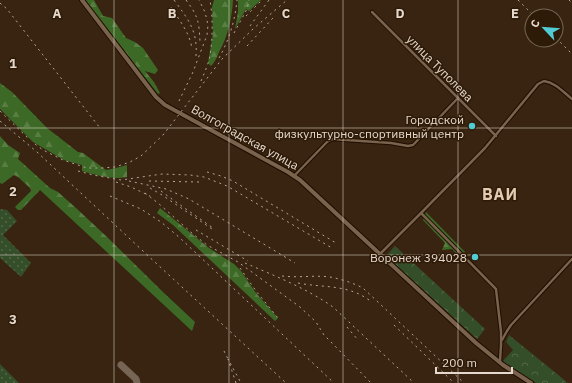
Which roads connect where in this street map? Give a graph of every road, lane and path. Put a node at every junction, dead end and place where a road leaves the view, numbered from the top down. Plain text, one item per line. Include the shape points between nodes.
1 (82, 0) edge
2 (372, 12) dead end
3 (458, 98) junction
4 (572, 100) edge
5 (496, 136) junction
6 (294, 176) junction
7 (421, 213) junction
8 (380, 254) junction
9 (572, 259) edge
10 (501, 346) junction
11 (500, 362) junction
12 (531, 383) edge

1 - 6 main road, Волгоградская улица via 156,97 165,105
2 - 3 street, улица Туполева
3 - 5 street, улица Туполева
3 - 6 street via 413,145 332,139
4 - 5 street via 556,85 544,81 538,84
5 - 7 street
6 - 8 main road, Волгоградская улица
7 - 8 street
7 - 10 street via 496,289
8 - 11 main road, Волгоградская улица via 453,323
9 - 10 street via 511,325
10 - 11 street
11 - 12 main road, Волгоградская улица

